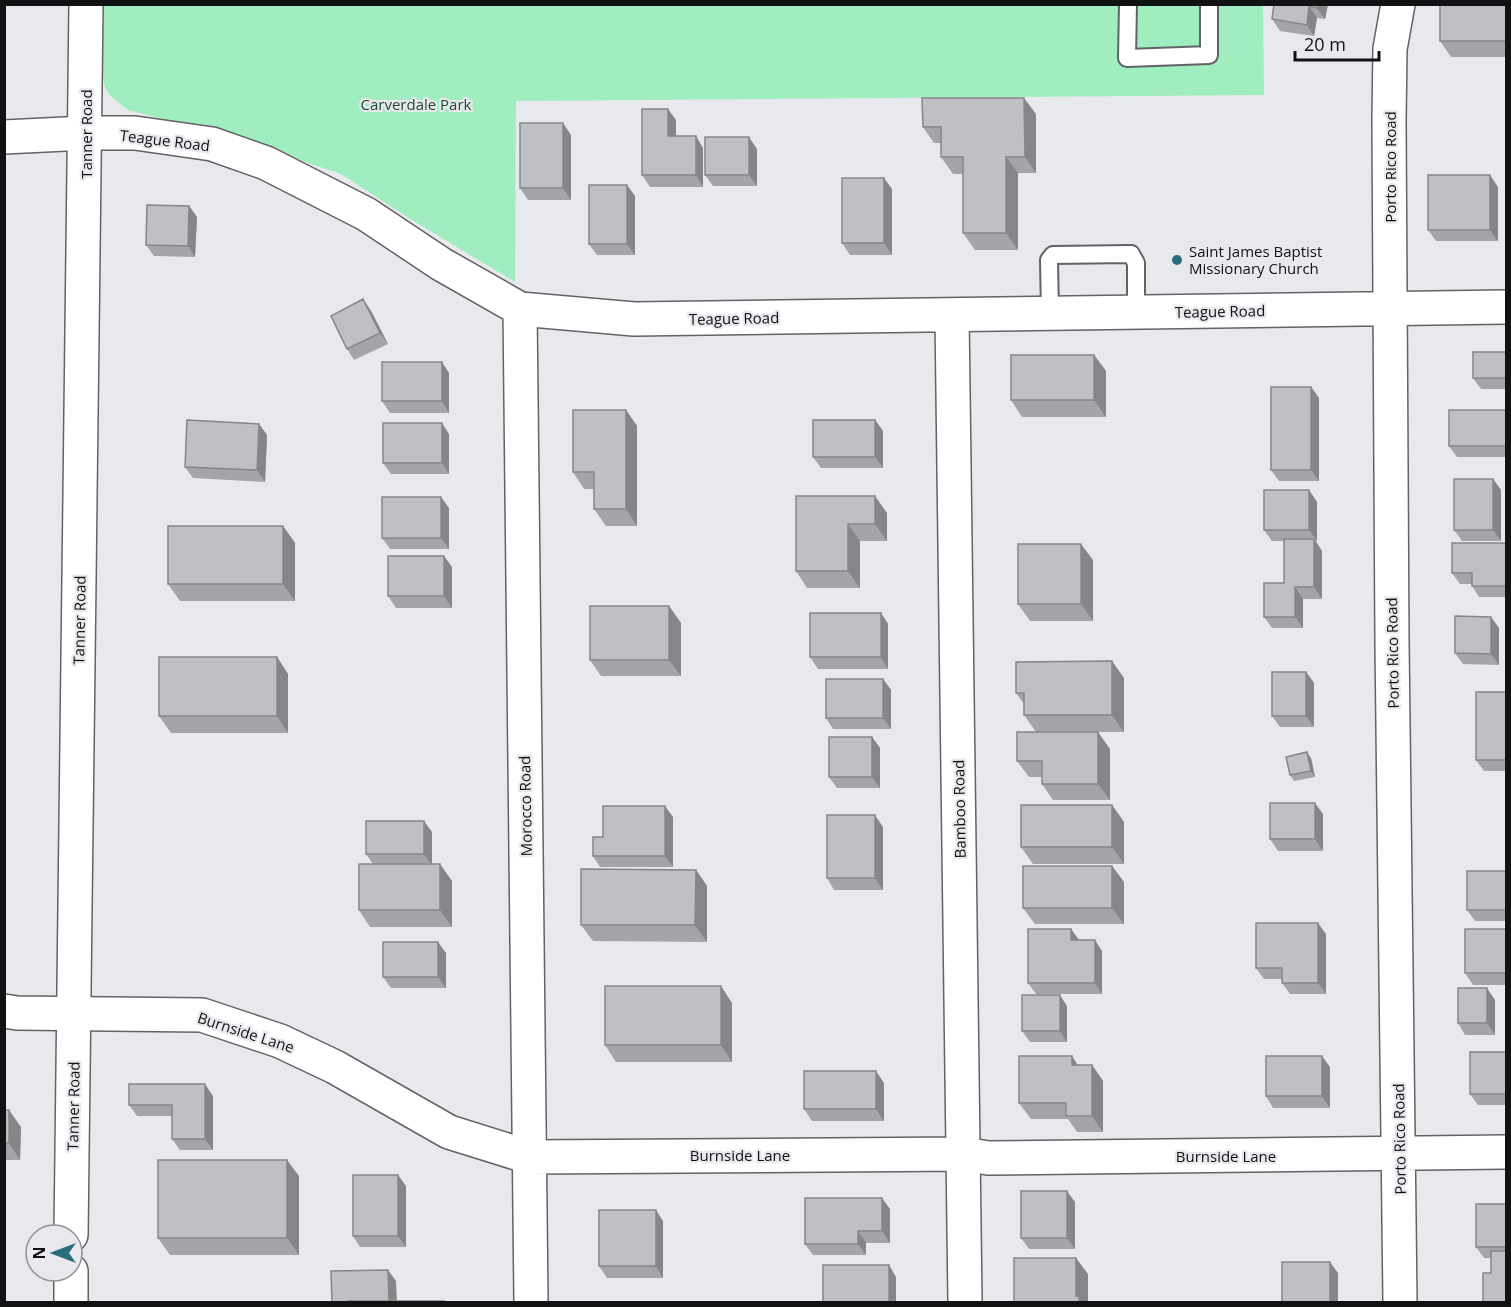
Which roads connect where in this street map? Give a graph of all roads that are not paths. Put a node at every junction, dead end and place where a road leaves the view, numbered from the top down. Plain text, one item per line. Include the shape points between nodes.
1 (86, 4) edge
2 (1128, 4) edge
3 (1209, 4) edge
4 (1398, 4) edge
5 (86, 133) junction
6 (4, 137) edge
7 (1506, 307) edge
8 (1391, 308) junction
9 (520, 309) junction
10 (1136, 313) junction
11 (1050, 314) junction
12 (952, 316) junction
13 (4, 1011) edge
14 (74, 1013) junction
15 (1506, 1152) edge
16 (964, 1154) junction
17 (1399, 1155) junction
18 (529, 1157) junction
19 (71, 1223) edge
20 (71, 1283) edge
21 (71, 1302) edge
22 (531, 1302) edge
23 (965, 1302) edge
24 (1400, 1302) edge

1 - 5 street, Tanner Road
2 - 3 lane via 1127,58 1209,55
4 - 8 street, Porto Rico Road via 1390,49
5 - 6 street, Teague Road
5 - 9 street, Teague Road via 135,134 212,144 266,163 366,214 441,264
5 - 14 street, Tanner Road
7 - 8 street, Teague Road
8 - 10 street, Teague Road
8 - 17 street, Porto Rico Road
9 - 12 street, Teague Road via 634,319
9 - 18 street, Morocco Road
10 - 11 street, Teague Road
10 - 11 lane via 1136,264 1131,254 1053,255 1049,260
11 - 12 street, Teague Road
12 - 16 street, Bamboo Road
13 - 14 street, Burnside Lane
14 - 18 street, Burnside Lane via 202,1015 280,1041 335,1067 450,1132
14 - 19 street, Tanner Road
15 - 17 street, Burnside Lane
16 - 17 street, Burnside Lane via 988,1158
16 - 18 street, Burnside Lane
16 - 23 street, Bamboo Road
17 - 24 street, Porto Rico Road
18 - 22 street, Morocco Road
20 - 21 street

